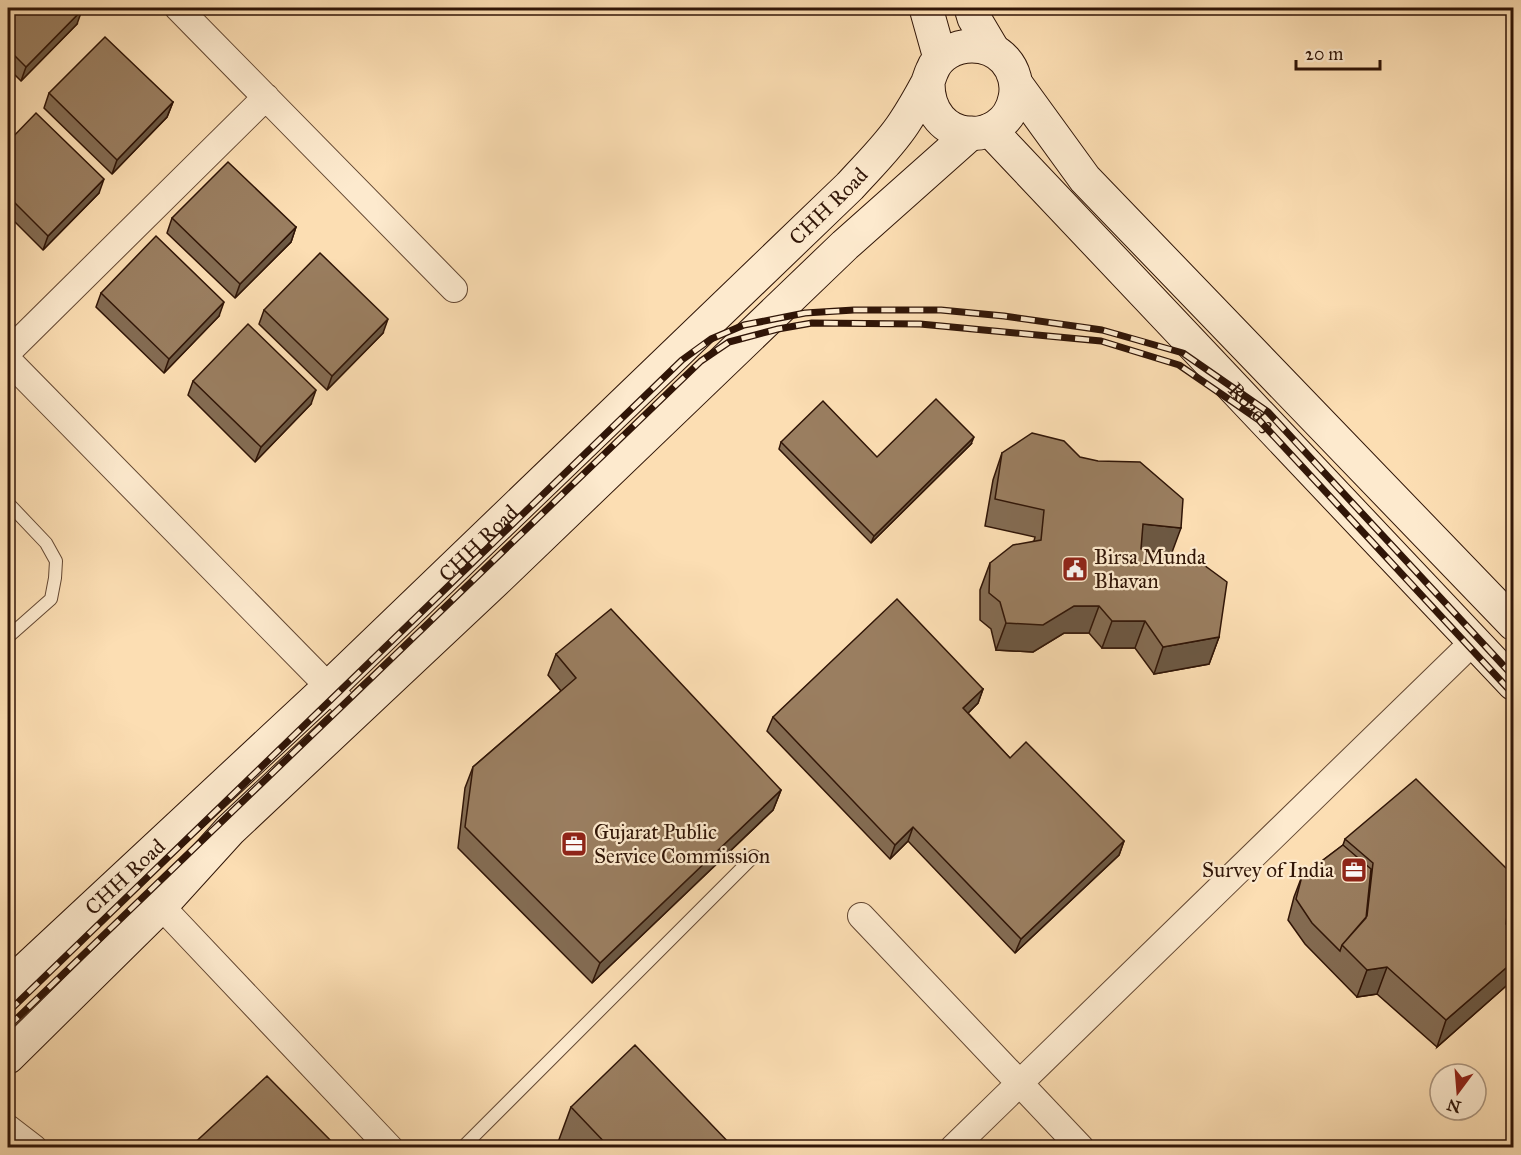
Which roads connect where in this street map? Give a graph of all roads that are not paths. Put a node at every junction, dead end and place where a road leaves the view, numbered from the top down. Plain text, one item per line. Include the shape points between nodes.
1 (178, 8) edge
2 (926, 8) edge
3 (971, 8) edge
4 (993, 50) junction
5 (934, 70) junction
6 (1016, 84) junction
7 (266, 97) junction
8 (981, 131) junction
9 (454, 289) dead end
10 (1227, 327) junction
11 (1200, 351) junction
12 (8, 352) edge
13 (8, 360) edge
14 (8, 502) edge
15 (1514, 624) edge
16 (8, 638) edge
17 (1473, 642) junction
18 (1514, 684) edge
19 (329, 687) junction
20 (352, 714) junction
21 (754, 856) dead end
22 (161, 906) junction
23 (861, 916) dead end
24 (8, 986) edge
25 (8, 1057) edge
26 (1019, 1083) junction
27 (8, 1128) edge
28 (34, 1148) edge
29 (390, 1148) edge
30 (462, 1148) edge
31 (953, 1148) edge
32 (1081, 1148) edge

1 - 7 street
2 - 5 street
3 - 4 street
4 - 5 street via 965,46 952,50
4 - 6 street via 1012,70
5 - 8 street via 930,102 940,120 963,133
5 - 19 street, CHH Road via 903,125 850,186
6 - 8 street via 1011,111 1002,122
6 - 10 street, Road 3 via 1085,179
7 - 9 street
7 - 12 street
8 - 11 street, Road 3
8 - 20 street via 845,245
10 - 11 street
10 - 15 street, Road 3
11 - 17 street, Road 3
13 - 19 street
14 - 16 lane via 46,543 56,561 51,599
17 - 18 street, Road 3
17 - 26 street
19 - 20 street
19 - 24 street, CHH Road
20 - 22 street via 230,830
21 - 30 lane
22 - 25 street
22 - 29 street
23 - 26 street
26 - 31 street
26 - 32 street
27 - 28 street

